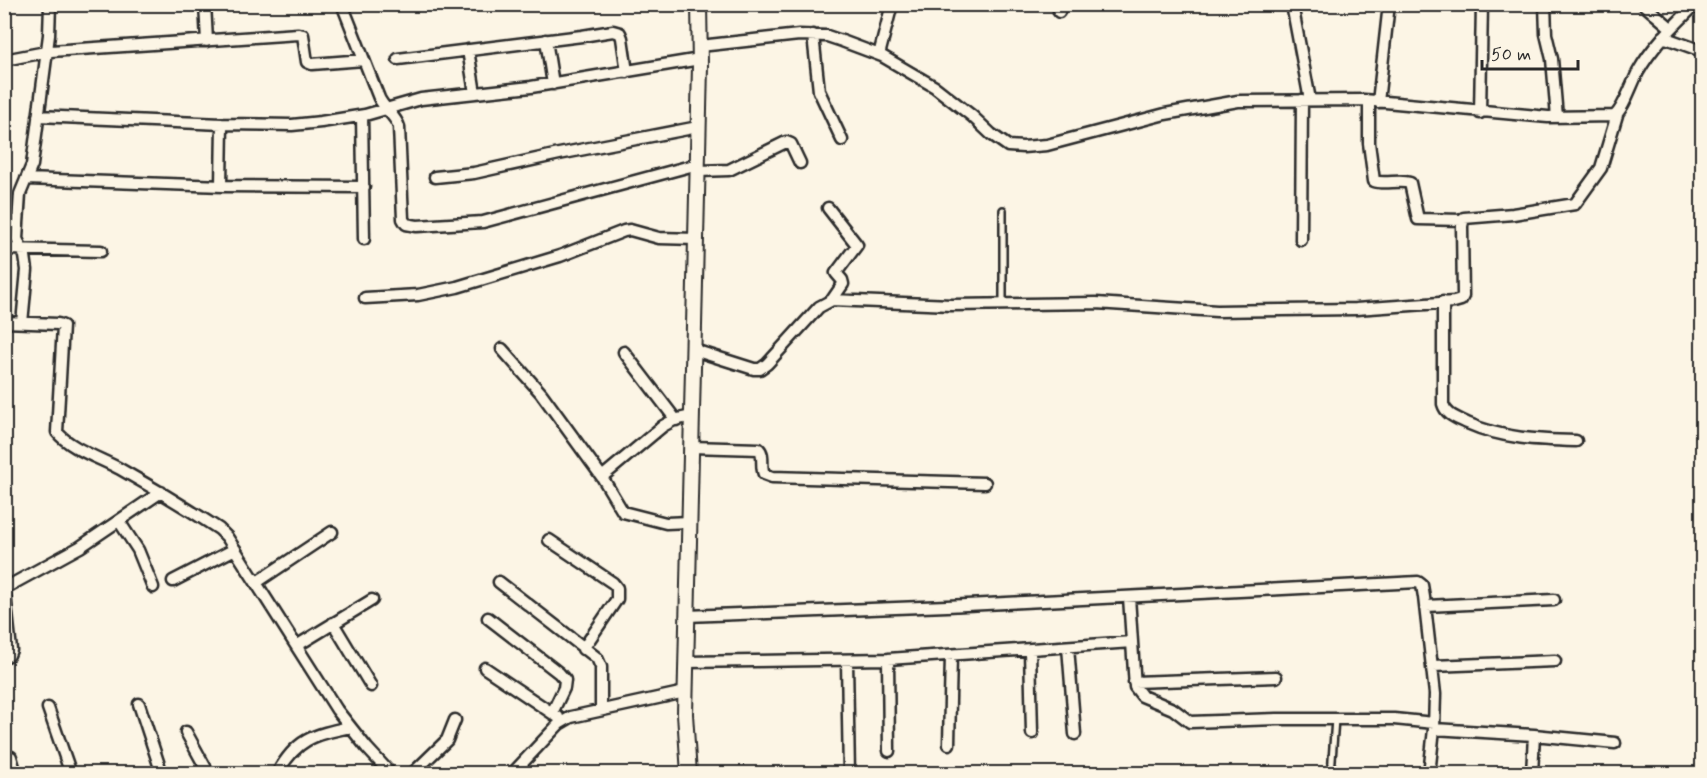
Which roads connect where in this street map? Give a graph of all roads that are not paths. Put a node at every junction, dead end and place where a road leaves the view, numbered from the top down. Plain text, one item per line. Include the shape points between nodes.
1 (50, 4) edge
2 (205, 4) edge
3 (342, 4) edge
4 (699, 4) edge
5 (892, 4) edge
6 (1389, 4) edge
7 (1482, 4) edge
8 (1545, 4) edge
9 (1642, 4) edge
10 (1695, 4) edge
11 (1293, 10) dead end
12 (1671, 28) junction
13 (813, 35) junction
14 (1663, 37) junction
15 (546, 40) junction
16 (207, 41) junction
17 (705, 49) junction
18 (468, 50) junction
19 (1702, 51) edge
20 (47, 52) junction
21 (879, 55) junction
22 (398, 59) dead end
23 (4, 60) edge
24 (364, 60) junction
25 (627, 72) junction
26 (553, 84) junction
27 (475, 93) junction
28 (1306, 100) junction
29 (1373, 102) junction
30 (387, 108) junction
31 (1480, 113) junction
32 (1617, 115) junction
33 (39, 116) junction
34 (362, 116) junction
35 (1557, 117) junction
36 (222, 124) junction
37 (698, 127) junction
38 (842, 140) dead end
39 (800, 163) dead end
40 (704, 169) junction
41 (435, 177) dead end
42 (26, 179) junction
43 (221, 186) junction
44 (364, 187) junction
45 (828, 208) dead end
46 (1003, 210) dead end
47 (1462, 220) junction
48 (364, 239) dead end
49 (696, 239) junction
50 (1301, 240) dead end
51 (4, 249) edge
52 (22, 251) junction
53 (100, 251) dead end
54 (365, 298) dead end
55 (832, 300) junction
56 (1443, 302) junction
57 (1003, 305) junction
58 (4, 322) edge
59 (22, 323) junction
60 (502, 349) dead end
61 (624, 352) dead end
62 (701, 353) junction
63 (692, 416) junction
64 (676, 420) junction
65 (1576, 441) dead end
66 (700, 447) junction
67 (602, 477) junction
68 (985, 483) dead end
69 (161, 492) junction
70 (119, 521) junction
71 (689, 522) junction
72 (332, 532) dead end
73 (549, 540) dead end
74 (235, 549) junction
75 (173, 582) dead end
76 (256, 582) junction
77 (499, 582) dead end
78 (5, 586) edge
79 (153, 587) dead end
80 (1129, 597) junction
81 (372, 600) dead end
82 (1554, 600) dead end
83 (1426, 606) junction
84 (697, 616) junction
85 (488, 618) dead end
86 (333, 623) junction
87 (1132, 642) junction
88 (298, 645) junction
89 (1068, 647) junction
90 (583, 649) junction
91 (1030, 650) junction
92 (951, 655) junction
93 (4, 657) edge
94 (888, 659) junction
95 (847, 661) junction
96 (1555, 661) dead end
97 (696, 662) junction
98 (1433, 666) junction
99 (485, 668) dead end
100 (1276, 677) dead end
101 (1134, 682) junction
102 (371, 686) dead end
103 (686, 692) junction
104 (140, 704) dead end
105 (48, 708) dead end
106 (601, 709) junction
107 (552, 713) junction
108 (1335, 719) junction
109 (455, 720) dead end
110 (563, 721) junction
111 (1434, 726) junction
112 (350, 727) junction
113 (186, 732) dead end
114 (1032, 733) dead end
115 (1075, 734) dead end
116 (1534, 735) junction
117 (1615, 743) dead end
118 (949, 744) dead end
119 (889, 751) dead end
120 (4, 756) edge
121 (16, 774) edge
122 (70, 774) edge
123 (162, 774) edge
124 (209, 774) edge
125 (277, 774) edge
126 (391, 774) edge
127 (412, 774) edge
128 (512, 774) edge
129 (689, 774) edge
130 (849, 774) edge
131 (1331, 774) edge
132 (1429, 774) edge
133 (1532, 774) edge

1 - 20 street
2 - 16 street
3 - 24 street
4 - 17 street
5 - 21 street
6 - 29 street
7 - 31 street
8 - 35 street
9 - 12 street
10 - 12 street
11 - 28 street
12 - 14 street
13 - 17 street
13 - 21 street via 842,40
13 - 38 street via 819,91
14 - 19 street
14 - 32 street via 1640,69
15 - 18 street
15 - 25 street via 617,31 622,38
15 - 26 street
16 - 20 street
16 - 24 street via 301,34 307,62
17 - 25 street
17 - 37 street
18 - 22 street
18 - 27 street
20 - 23 street
20 - 33 street
21 - 28 street via 935,87 1008,146 1047,145 1165,114 1238,101
24 - 30 street
25 - 26 street
26 - 27 street
27 - 30 street
28 - 29 street
28 - 50 street
29 - 31 street
29 - 47 street via 1370,143 1374,181 1410,183 1418,219
30 - 34 street
30 - 40 street via 399,127 403,219 410,226 483,222
31 - 35 street
32 - 35 street
32 - 47 street via 1601,168 1575,204
33 - 36 street
33 - 42 street via 32,165
34 - 36 street via 292,125
34 - 44 street
36 - 43 street
37 - 40 street
37 - 41 street via 474,173
39 - 40 street via 791,144 786,142 735,167
40 - 49 street
42 - 43 street
42 - 52 street via 20,194 17,239
43 - 44 street
44 - 48 street
45 - 55 street via 857,245 836,273 843,284
46 - 57 lane
47 - 56 street via 1463,296 1461,300
49 - 54 street via 659,238 624,231 560,256 457,287 410,296
49 - 62 street
51 - 52 street
52 - 53 street
52 - 59 street via 27,270
55 - 57 street
55 - 62 street via 819,307 760,369
56 - 57 street via 1356,309 1217,311 1096,303
56 - 65 street via 1443,404 1448,413 1480,429 1512,438
58 - 59 street
59 - 69 street via 63,326 56,429 59,436
60 - 67 street via 541,393
61 - 64 street
62 - 63 street
63 - 64 street
63 - 66 street
64 - 67 street via 663,426
66 - 68 street via 759,449 762,470 772,477
66 - 71 street
67 - 71 street via 625,514 669,524
69 - 70 street
69 - 74 street via 219,529
70 - 78 street via 80,547
70 - 79 street via 138,550
71 - 84 street
72 - 76 street
73 - 90 street via 617,588 616,599
74 - 75 street
74 - 76 street
76 - 88 street
77 - 90 street
78 - 93 street via 11,650
80 - 83 street via 1414,581 1422,585
80 - 84 street
80 - 87 street
81 - 86 street
82 - 83 street
83 - 98 street
84 - 97 street
85 - 107 street via 565,680
86 - 88 street
86 - 102 street
87 - 89 street
87 - 101 street
88 - 112 street
89 - 91 street
89 - 115 street
90 - 106 street via 597,658 601,667
91 - 92 street
91 - 114 street
92 - 94 street
92 - 118 street
94 - 95 street
94 - 119 street
95 - 97 street
95 - 130 street
96 - 98 street
97 - 103 street
98 - 111 street
99 - 107 street
100 - 101 street
101 - 108 street via 1142,696 1173,709 1190,722
103 - 106 street
103 - 129 street
104 - 123 street
105 - 122 street
106 - 110 street
107 - 110 street
108 - 111 street via 1394,719
108 - 131 lane
109 - 127 street via 447,740
110 - 128 street
111 - 116 street
111 - 132 street
112 - 125 street via 304,740
112 - 126 street
113 - 124 street
116 - 117 street
116 - 133 street
120 - 121 street via 11,757

